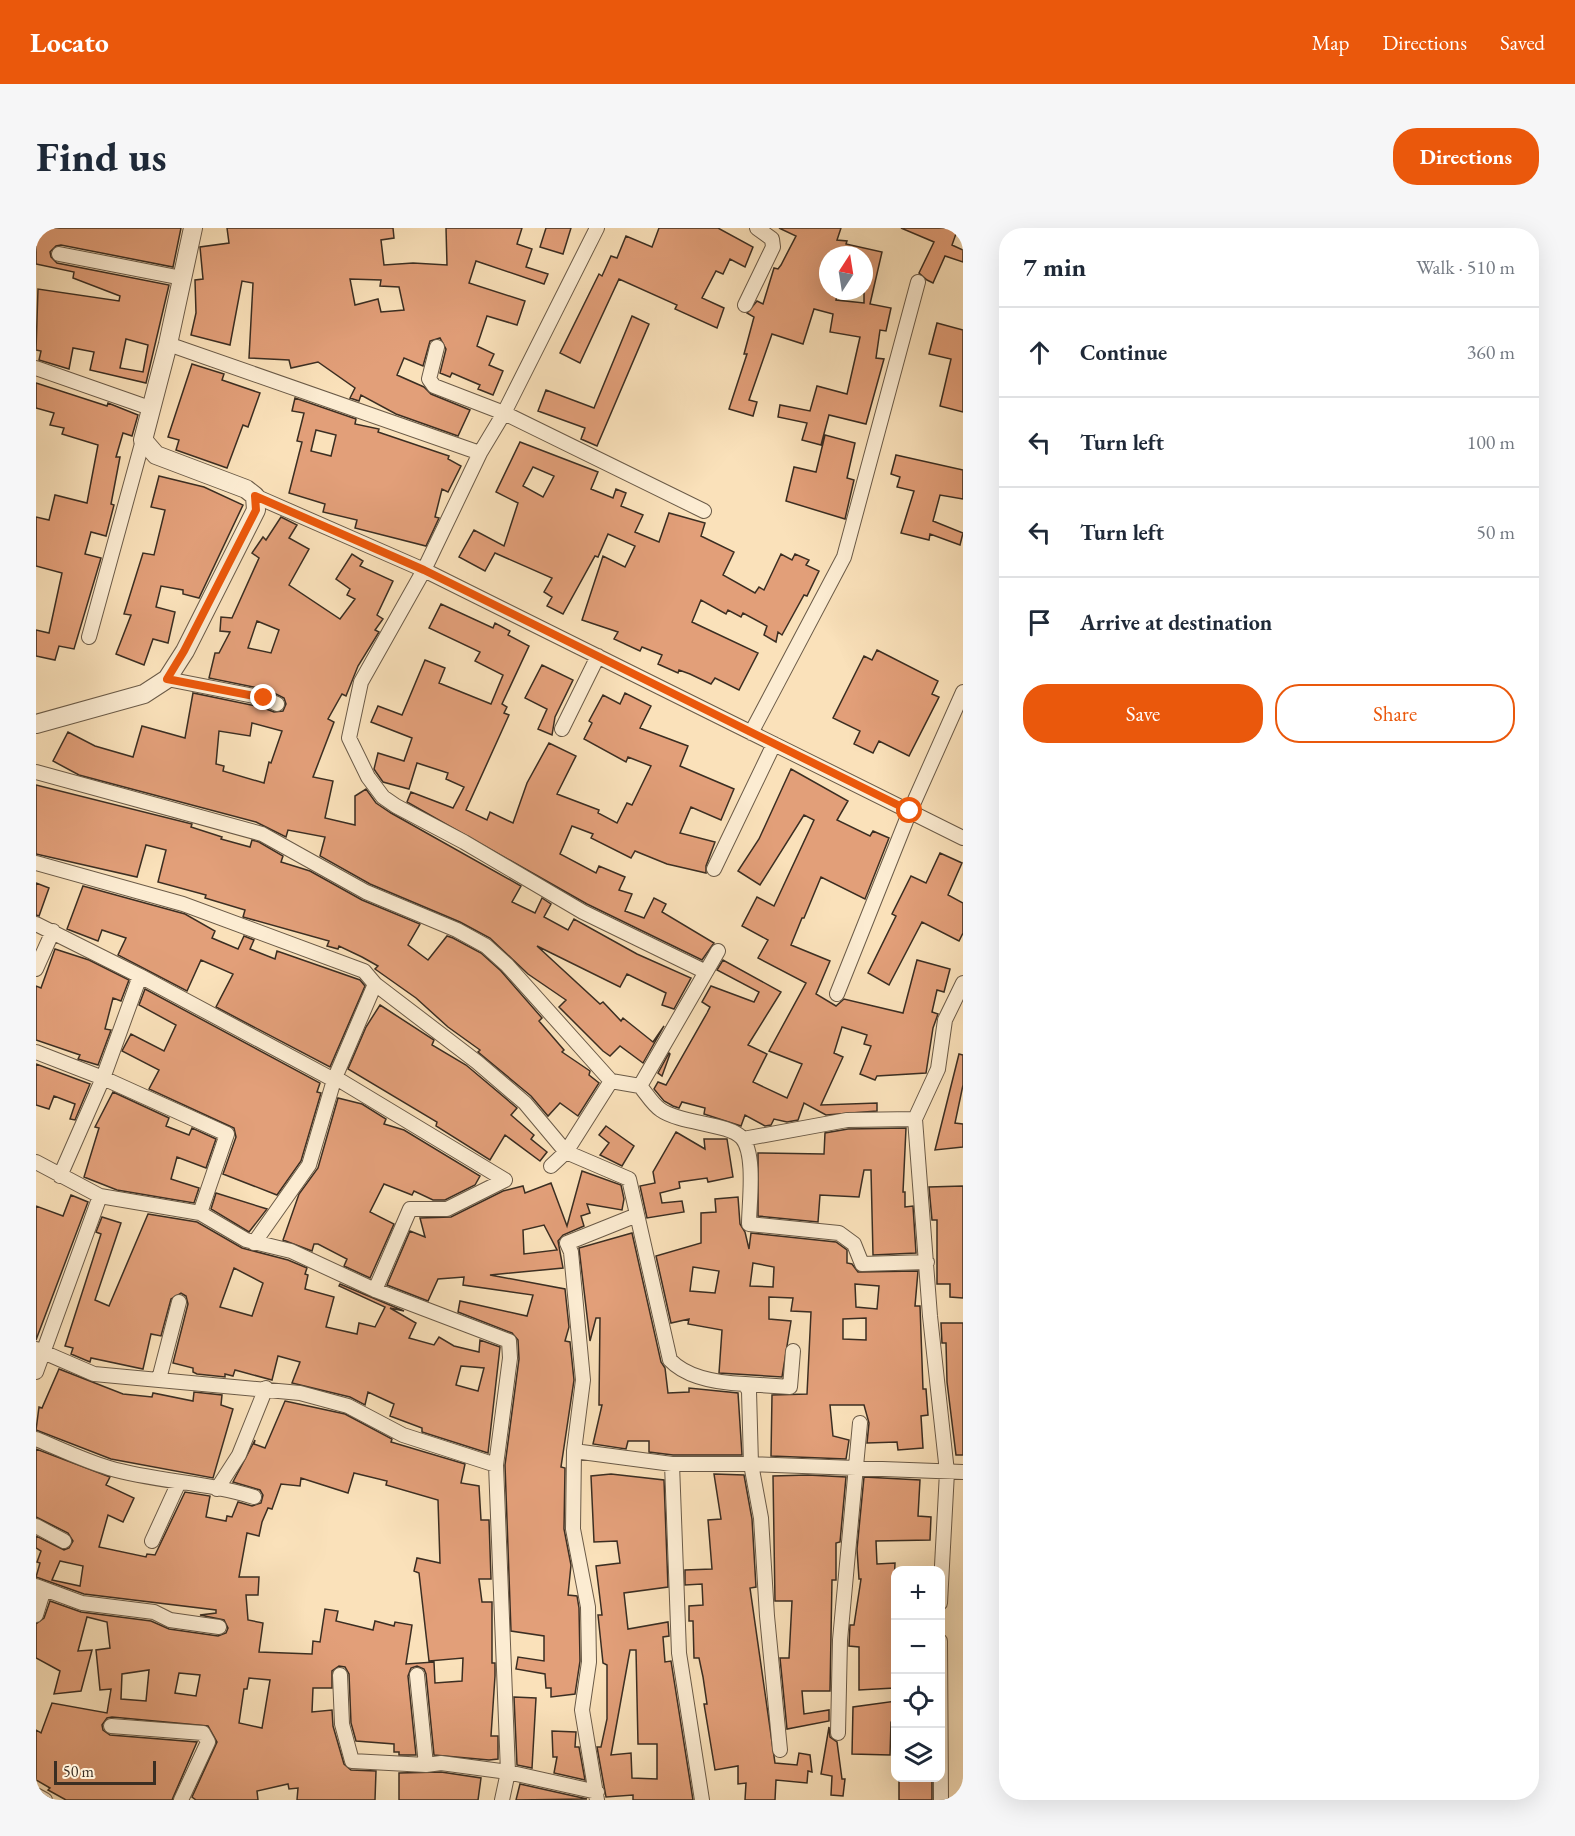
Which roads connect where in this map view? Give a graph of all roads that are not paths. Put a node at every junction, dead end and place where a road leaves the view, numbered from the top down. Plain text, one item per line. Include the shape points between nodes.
1 (193, 228) edge
2 (597, 228) edge
3 (757, 228) edge
4 (59, 254) dead end
5 (182, 278) junction
6 (918, 282) dead end
7 (745, 306) dead end
8 (168, 344) junction
9 (437, 347) dead end
10 (36, 368) edge
11 (150, 408) junction
12 (504, 414) junction
13 (143, 440) junction
14 (480, 453) junction
15 (255, 496) junction
16 (704, 511) dead end
17 (424, 570) junction
18 (88, 637) dead end
19 (598, 656) junction
20 (167, 679) junction
21 (963, 692) edge
22 (277, 704) dead end
23 (36, 724) edge
24 (562, 729) dead end
25 (752, 733) junction
26 (774, 744) junction
27 (36, 771) edge
28 (910, 811) junction
29 (963, 838) edge
30 (36, 864) edge
31 (714, 869) dead end
32 (36, 924) edge
33 (53, 931) junction
34 (718, 951) dead end
35 (36, 969) edge
36 (706, 972) junction
37 (140, 976) junction
38 (963, 983) edge
39 (375, 984) junction
40 (837, 994) dead end
41 (36, 1052) edge
42 (103, 1078) junction
43 (334, 1080) junction
44 (611, 1082) junction
45 (640, 1086) junction
46 (915, 1119) junction
47 (743, 1139) junction
48 (566, 1152) junction
49 (36, 1162) edge
50 (551, 1166) dead end
51 (60, 1176) junction
52 (100, 1196) junction
53 (200, 1213) junction
54 (638, 1215) junction
55 (254, 1243) junction
56 (927, 1262) junction
57 (375, 1290) junction
58 (179, 1302) dead end
59 (40, 1351) edge
60 (793, 1351) dead end
61 (36, 1372) edge
62 (159, 1379) junction
63 (745, 1384) junction
64 (266, 1389) junction
65 (860, 1423) dead end
66 (36, 1439) edge
67 (574, 1451) junction
68 (672, 1464) junction
69 (751, 1464) junction
70 (496, 1465) junction
71 (854, 1468) junction
72 (947, 1472) junction
73 (963, 1472) edge
74 (179, 1482) junction
75 (218, 1489) junction
76 (254, 1497) dead end
77 (36, 1526) edge
78 (152, 1540) dead end
79 (64, 1541) dead end
80 (942, 1566) edge
81 (40, 1587) edge
82 (36, 1615) edge
83 (219, 1627) dead end
84 (940, 1674) edge
85 (340, 1675) dead end
86 (417, 1675) dead end
87 (111, 1726) dead end
88 (838, 1734) dead end
89 (780, 1750) dead end
90 (426, 1765) junction
91 (508, 1772) junction
92 (36, 1795) edge
93 (597, 1796) edge
94 (45, 1800) edge
95 (181, 1800) edge
96 (502, 1800) edge
97 (702, 1800) edge
98 (941, 1800) edge

1 - 5 street
2 - 12 street
3 - 7 street via 771,239 773,247
4 - 5 street
5 - 8 street
6 - 25 street via 844,557
8 - 11 street
8 - 14 street
9 - 12 street via 429,379 435,386
10 - 11 street
11 - 13 street
12 - 14 street
12 - 16 street
13 - 15 street via 156,455 246,489
13 - 18 street
14 - 17 street
15 - 17 street
15 - 20 street via 256,510
17 - 19 street
17 - 36 street via 361,682 353,710 349,738 368,777 383,797 396,806 583,912
19 - 24 street
19 - 25 street
20 - 22 street
20 - 23 street via 144,694
21 - 28 street
25 - 26 street
26 - 28 street
26 - 31 street
27 - 44 street via 262,834 366,892 458,930 486,946 507,966
28 - 29 street
28 - 40 street
30 - 39 street via 205,912 348,963 364,971
32 - 33 street
33 - 35 street
33 - 37 street
34 - 36 street
36 - 45 street
37 - 42 street
37 - 43 street
38 - 46 street via 945,1020 939,1070
39 - 43 street
39 - 48 street via 525,1103
41 - 42 street
42 - 51 street
42 - 53 street via 227,1134
43 - 55 street via 309,1165
43 - 57 street via 505,1180 447,1209 410,1209
44 - 45 street
44 - 48 street
45 - 47 street via 660,1110 697,1124 728,1129
46 - 47 street via 847,1120
46 - 56 street
47 - 56 street via 750,1161 749,1224 839,1233 854,1244 862,1264
48 - 50 street
48 - 54 street via 629,1179
49 - 51 street
51 - 52 street
52 - 53 street
52 - 59 street
53 - 55 street
54 - 63 street via 670,1360 676,1367 718,1382
54 - 67 street via 567,1244 571,1252 583,1380
55 - 57 street via 291,1251
56 - 72 street
57 - 70 street via 509,1341
58 - 62 street
59 - 61 street
59 - 62 street via 94,1374
60 - 63 street via 790,1387
62 - 64 street
63 - 69 street via 749,1391
64 - 70 street via 348,1406 403,1435
64 - 75 street via 239,1455
65 - 71 street
66 - 74 street via 110,1468
67 - 68 street
67 - 93 street via 573,1529 588,1607 589,1662 582,1710
68 - 69 street
68 - 97 street via 679,1653
69 - 71 street
69 - 89 street via 761,1518 766,1616
70 - 91 street
71 - 72 street
71 - 88 street via 840,1640
72 - 73 street
72 - 80 street
74 - 75 street
74 - 78 street
75 - 76 street
77 - 79 street
81 - 82 street
81 - 83 street via 82,1603 154,1612 170,1620
84 - 98 street
85 - 90 street via 342,1724 352,1761
86 - 90 street
87 - 95 street via 203,1733 208,1742
90 - 91 street via 441,1763
91 - 93 street
91 - 96 street
92 - 94 street

